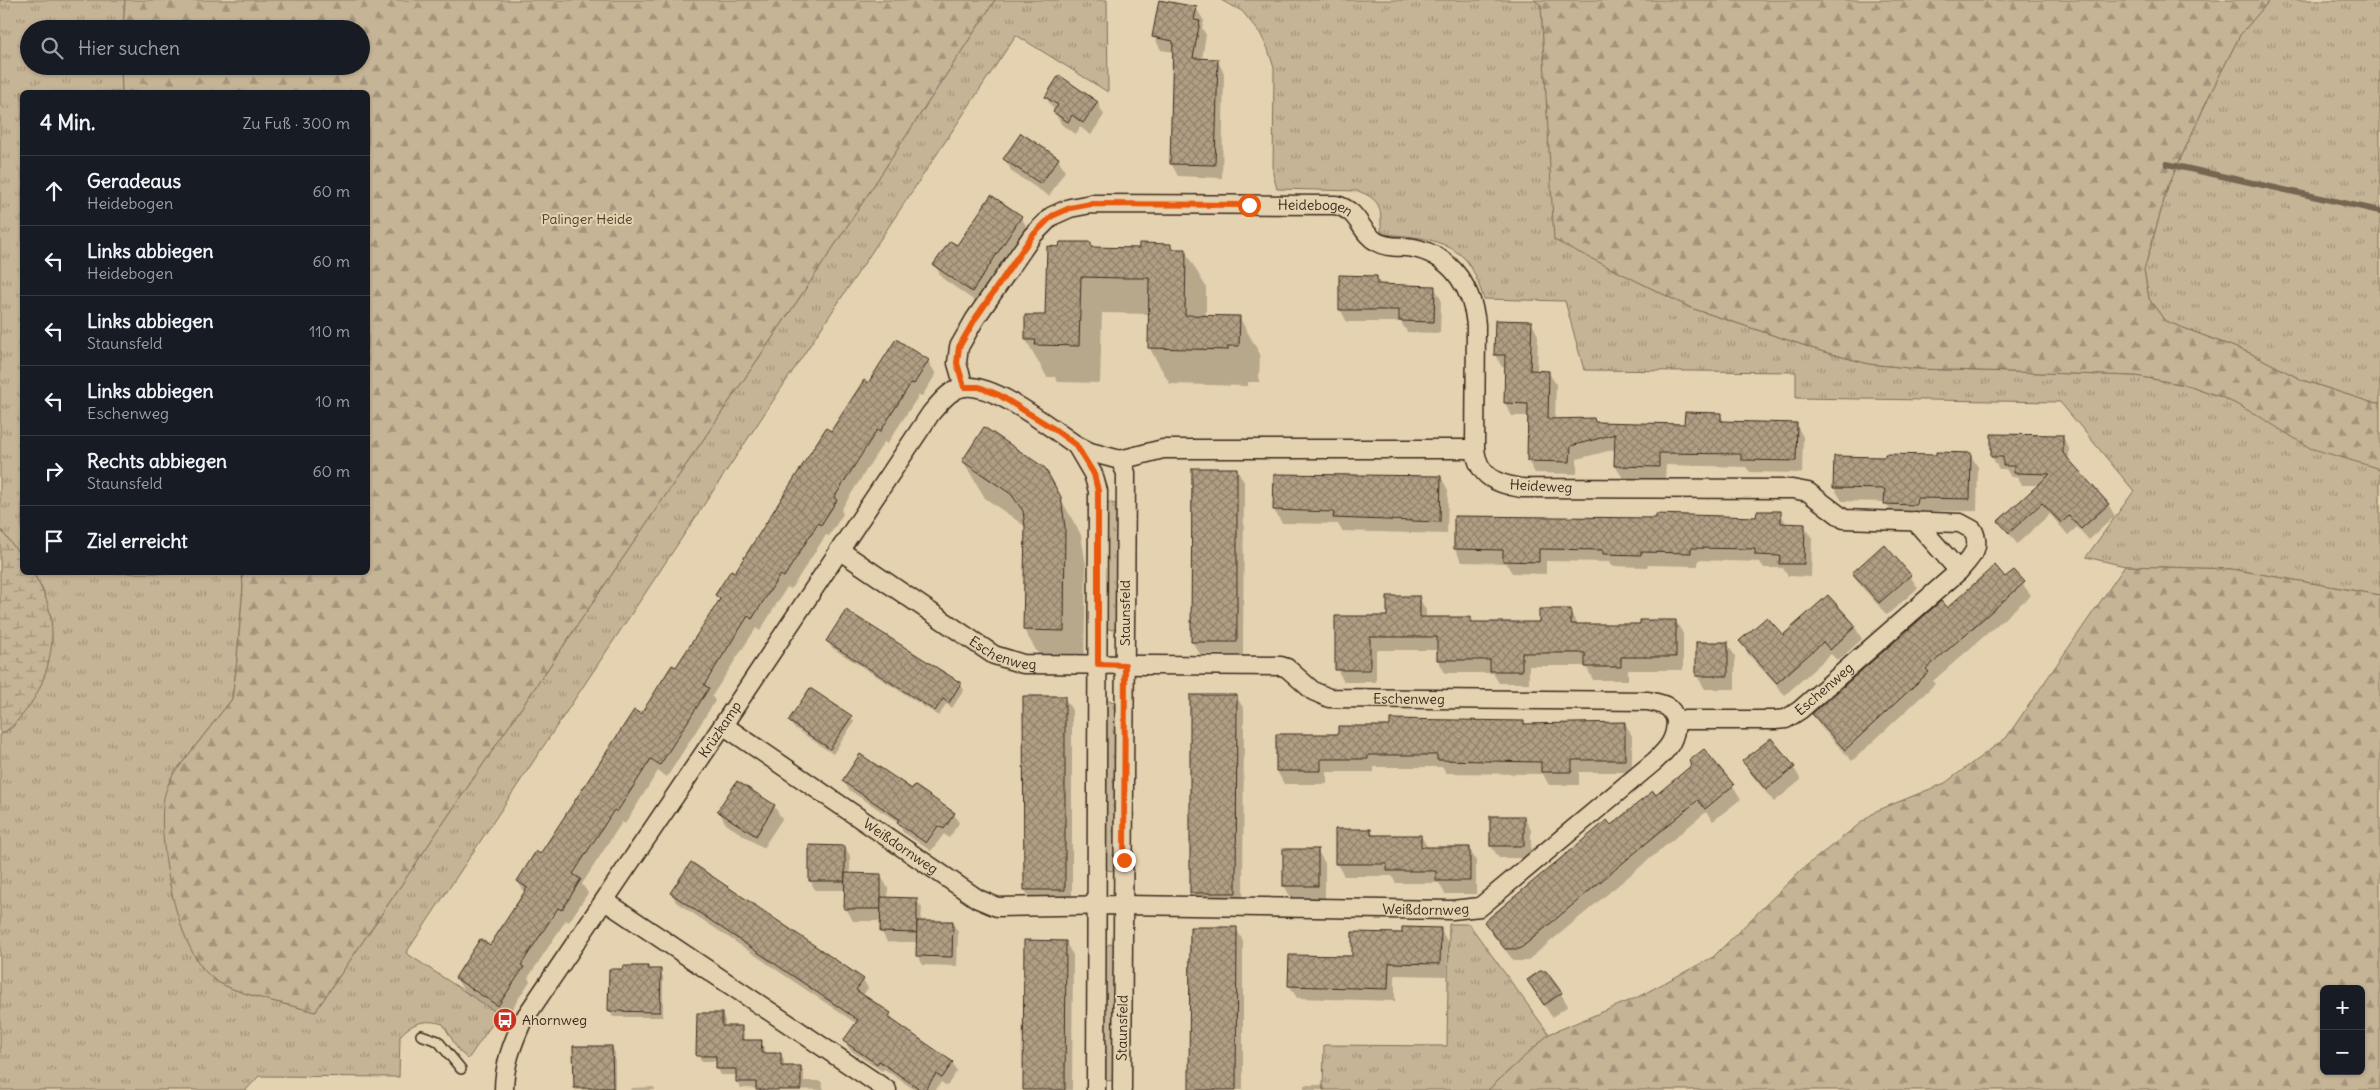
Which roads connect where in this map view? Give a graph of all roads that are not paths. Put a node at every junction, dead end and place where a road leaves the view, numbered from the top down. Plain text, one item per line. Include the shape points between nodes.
1 (964, 387) junction
2 (1076, 445) junction
3 (1475, 449) junction
4 (1120, 460) junction
5 (1915, 521) junction
6 (839, 550) junction
7 (1959, 571) junction
8 (1098, 664) junction
9 (1125, 665) junction
10 (1676, 720) junction
11 (723, 725) junction
12 (605, 901) junction
13 (1124, 905) junction
14 (1097, 906) junction
15 (421, 1035) dead end
16 (460, 1069) dead end
17 (504, 1090) edge
18 (887, 1090) edge
19 (1096, 1090) edge
20 (1122, 1090) edge

1 - 2 street, Staunsfeld via 979,387 999,395
1 - 3 street, Heidebogen via 957,363 959,347 1032,236 1052,216 1091,204 1336,205 1352,212 1378,243 1417,248 1442,258 1457,273 1475,310
1 - 6 street, Krüzkamp via 944,398 931,413
2 - 4 street, Staunsfeld
2 - 8 street, Staunsfeld via 1094,474 1098,491
3 - 4 street via 1163,449
3 - 5 street, Heideweg via 1477,462 1487,475 1501,484 1521,488 1792,489 1808,492 1844,519
4 - 9 street, Staunsfeld via 1126,477
5 - 7 street
5 - 7 street, Heideweg via 1952,522 1973,530 1978,544
6 - 8 street, Eschenweg via 994,655 1023,664
6 - 11 street, Krüzkamp
7 - 10 street, Eschenweg via 1786,719
8 - 9 street, Eschenweg
8 - 14 street, Staunsfeld
9 - 10 street, Eschenweg via 1285,666 1313,691 1329,698 1648,701 1672,709
9 - 13 street, Staunsfeld
10 - 13 street, Weißdornweg via 1669,748 1480,907 1452,910
11 - 12 street, Krüzkamp
11 - 14 street, Weißdornweg via 987,904 997,907
12 - 17 street, Krüzkamp via 522,1022 508,1055
12 - 18 street
13 - 14 street
13 - 20 street, Staunsfeld
14 - 19 street, Staunsfeld
15 - 16 lane via 438,1041

